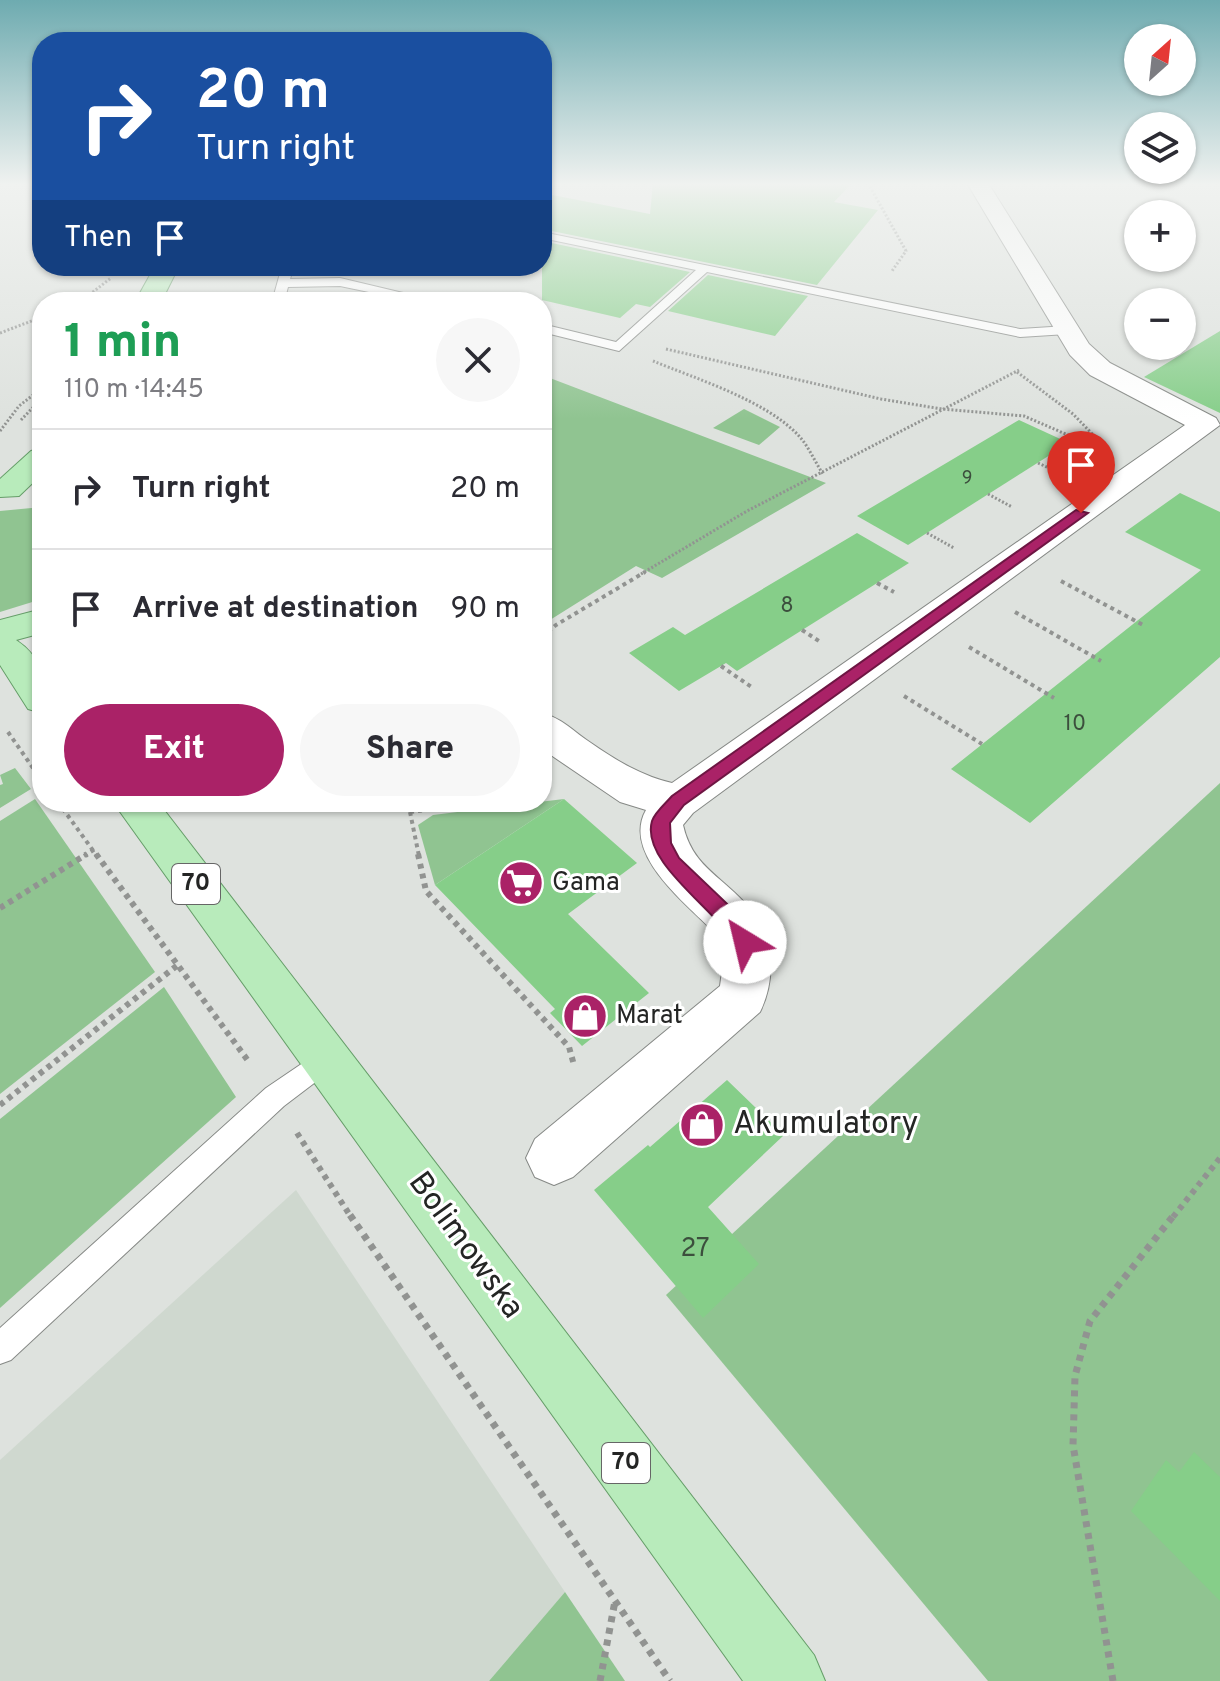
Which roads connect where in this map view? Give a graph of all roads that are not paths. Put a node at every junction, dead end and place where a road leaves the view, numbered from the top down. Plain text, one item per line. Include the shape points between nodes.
1 (668, 261) edge
2 (1025, 261) edge
3 (704, 269) junction
4 (285, 276) edge
5 (283, 283) junction
6 (281, 292) edge
7 (381, 292) edge
8 (552, 330) edge
9 (1073, 339) junction
10 (1213, 427) edge
11 (32, 466) edge
12 (32, 487) edge
13 (4, 490) edge
14 (32, 624) edge
15 (0, 632) edge
16 (0, 647) edge
17 (32, 684) edge
18 (552, 735) edge
19 (678, 801) junction
20 (144, 812) edge
21 (325, 1060) junction
22 (554, 1158) dead end
23 (0, 1349) edge
24 (788, 1681) edge

1 - 3 lane
2 - 9 street
3 - 8 lane via 622,344
3 - 9 lane
4 - 5 lane
5 - 6 lane
5 - 7 lane via 340,282
9 - 10 street via 1100,369
10 - 19 street via 1124,465 1018,558
11 - 13 main road
12 - 13 main road
14 - 15 main road
16 - 17 main road
18 - 19 street via 635,791
19 - 22 street via 661,822 662,844 673,864 735,923 750,971 743,997
20 - 21 main road, Bolimowska / 70
21 - 23 lane via 275,1097
21 - 24 main road, Bolimowska / 70

